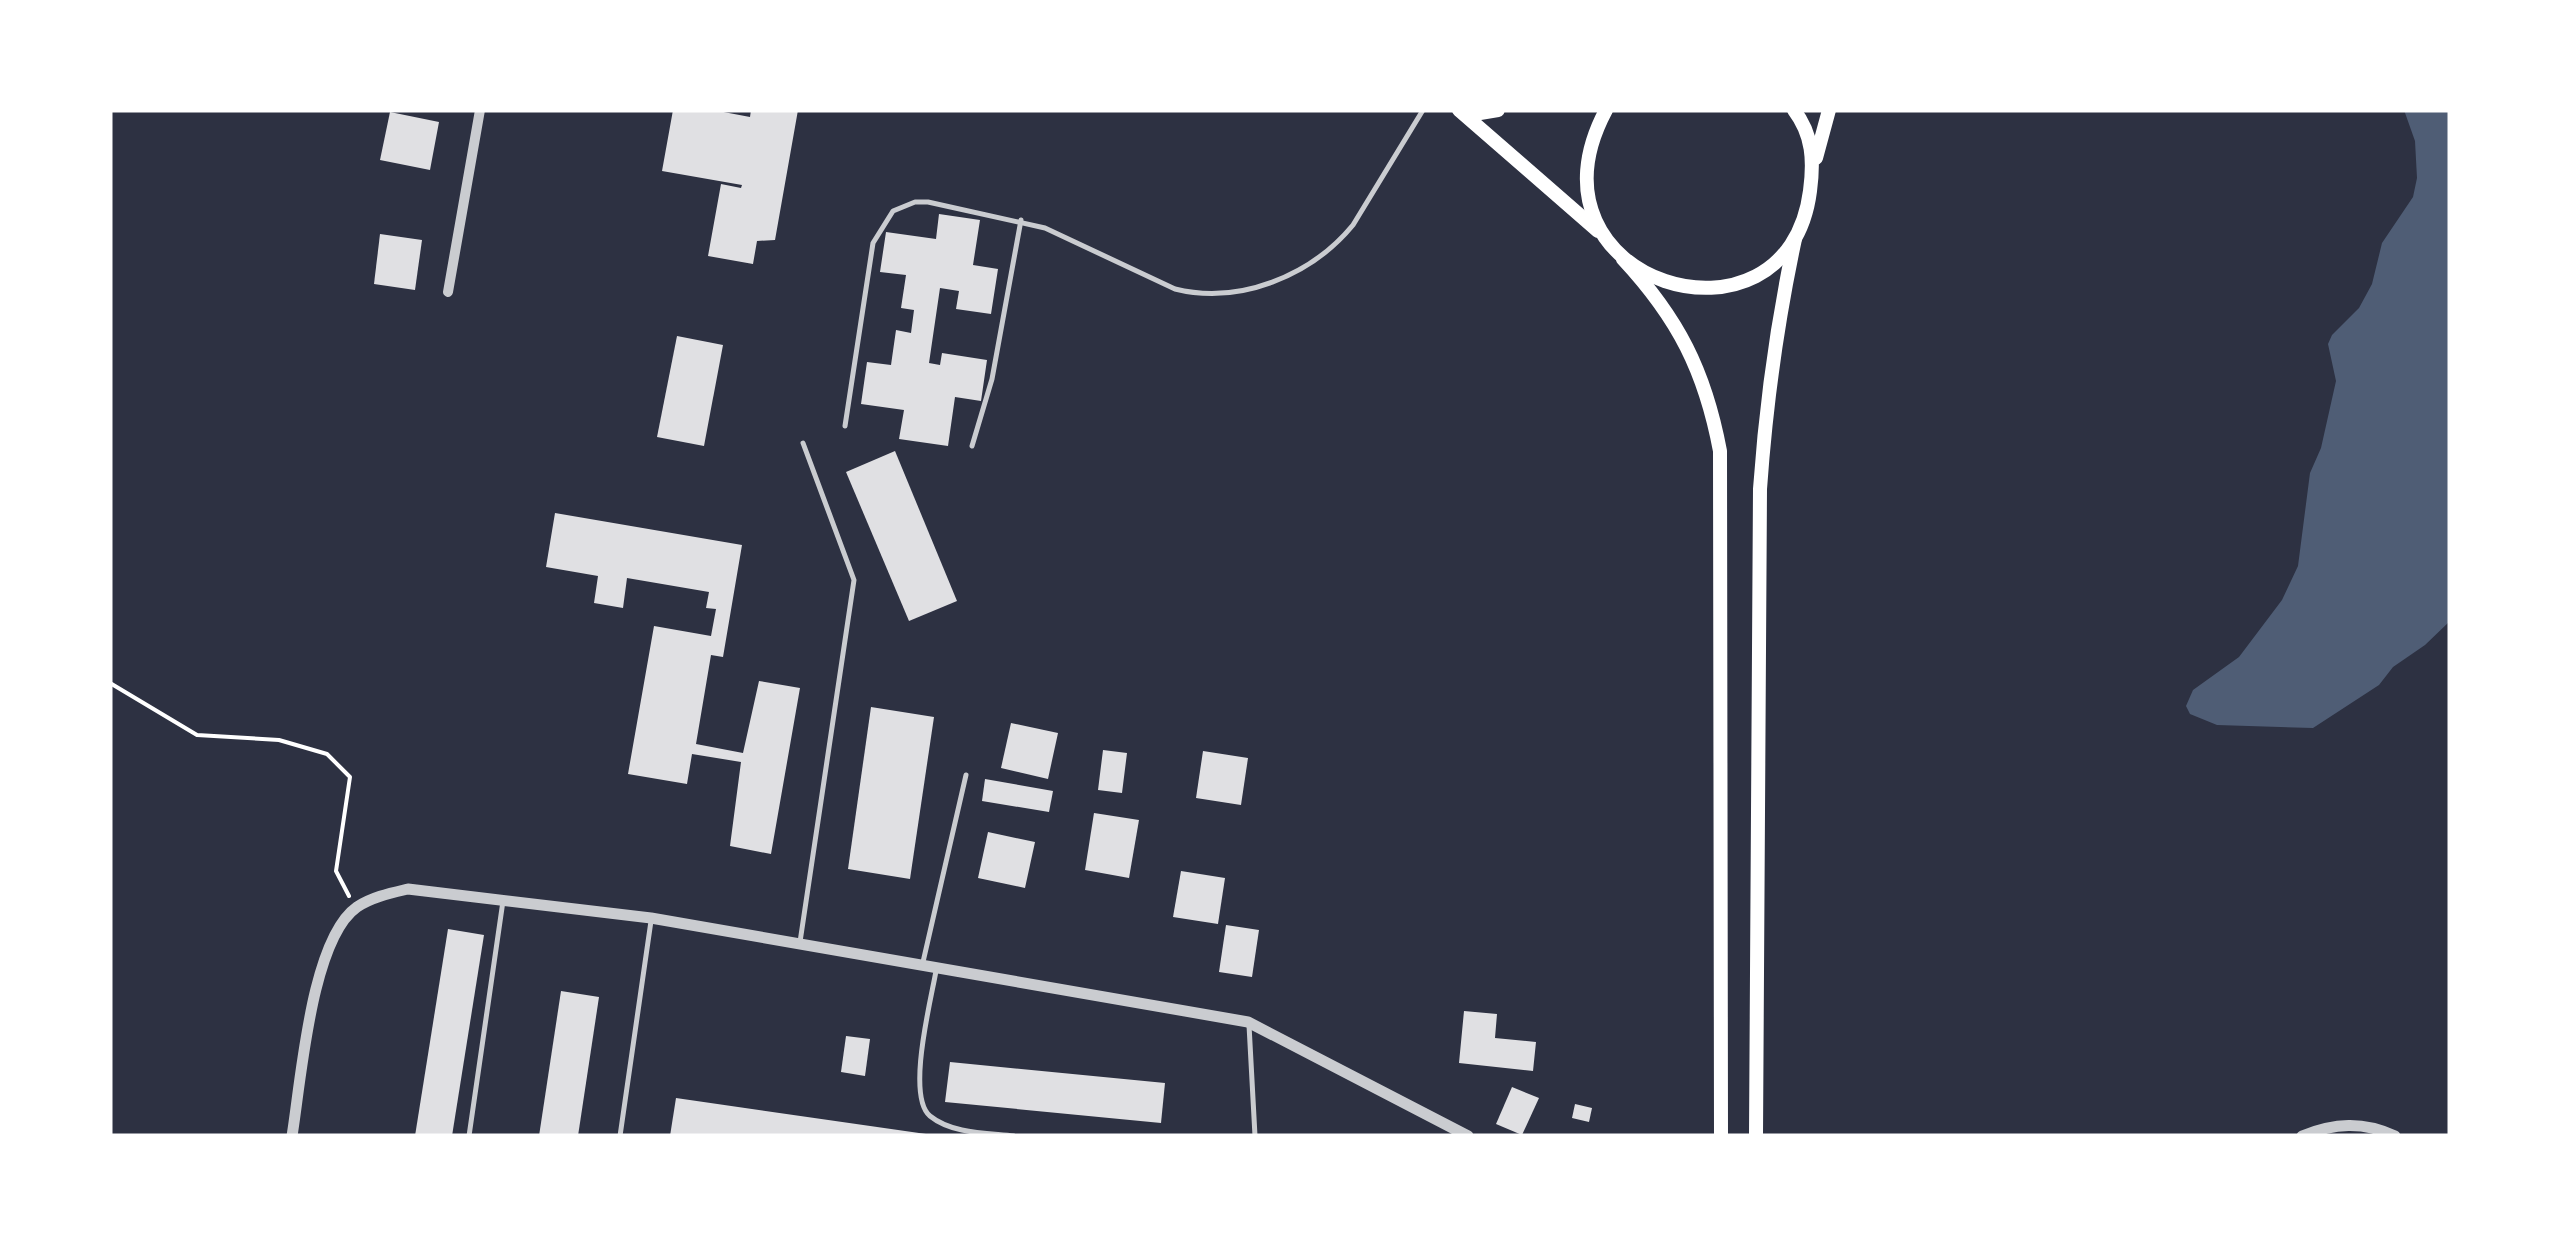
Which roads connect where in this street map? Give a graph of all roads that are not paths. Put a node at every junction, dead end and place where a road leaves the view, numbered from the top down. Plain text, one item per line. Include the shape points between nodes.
1 (480, 110) edge
2 (1423, 110) edge
3 (1498, 110) edge
4 (1606, 110) edge
5 (1794, 110) edge
6 (1830, 110) edge
7 (1463, 113) edge
8 (1813, 169) junction
9 (1022, 220) junction
10 (1606, 238) junction
11 (1795, 239) junction
12 (1623, 258) junction
13 (448, 292) dead end
14 (845, 426) dead end
15 (803, 443) dead end
16 (972, 446) dead end
17 (966, 775) dead end
18 (503, 902) junction
19 (651, 918) junction
20 (800, 944) junction
21 (930, 966) junction
22 (1248, 1022) junction
23 (292, 1136) edge
24 (470, 1136) edge
25 (620, 1136) edge
26 (1014, 1136) edge
27 (1255, 1136) edge
28 (1468, 1136) edge
29 (1721, 1136) edge
30 (1756, 1136) edge
31 (2302, 1136) edge
32 (2395, 1136) edge

1 - 13 street
2 - 9 lane via 1340,240 1304,266 1243,292 1175,289
3 - 7 main road
4 - 10 main road via 1594,132 1587,184
5 - 8 main road via 1812,148
6 - 8 main road
7 - 10 main road
8 - 11 main road
9 - 14 lane via 915,202 885,220 873,243
9 - 16 lane via 992,379
10 - 12 main road
11 - 12 main road via 1756,275 1702,289 1648,276
11 - 30 main road via 1767,391 1760,490
12 - 29 main road via 1672,318 1710,405 1720,451
15 - 20 lane via 854,580
17 - 21 lane
18 - 19 street
18 - 23 street via 408,888 356,908 329,942 320,970
18 - 24 lane
19 - 20 street
19 - 25 lane
20 - 21 street
21 - 22 street
21 - 26 lane via 918,1086 924,1107 957,1129
22 - 27 lane
22 - 28 street
31 - 32 street via 2341,1124

